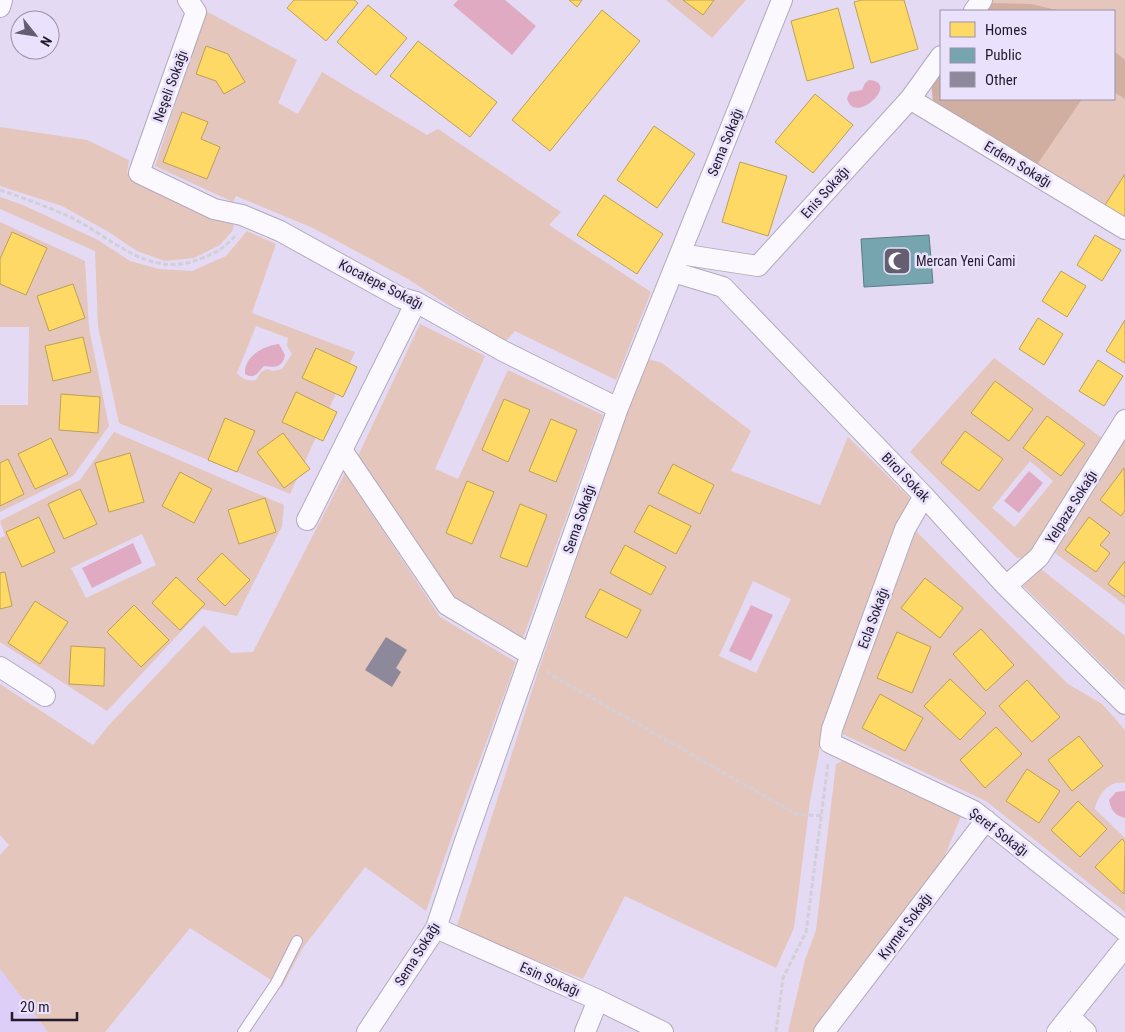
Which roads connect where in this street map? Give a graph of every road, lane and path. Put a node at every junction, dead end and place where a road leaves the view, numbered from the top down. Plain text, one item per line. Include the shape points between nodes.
1 (2, 0) edge
2 (185, 0) edge
3 (782, 0) edge
4 (0, 7) edge
5 (940, 57) edge
6 (910, 99) junction
7 (139, 173) joint
8 (0, 190) edge
9 (242, 215) junction
10 (1125, 229) edge
11 (676, 263) junction
12 (416, 302) junction
13 (618, 408) junction
14 (1125, 420) edge
15 (342, 450) junction
16 (924, 496) junction
17 (307, 520) dead end
18 (1006, 586) junction
19 (532, 655) junction
20 (0, 667) edge
21 (45, 696) dead end
22 (1125, 704) edge
23 (830, 743) junction
24 (823, 816) junction
25 (986, 820) junction
26 (436, 928) junction
27 (1125, 931) edge
28 (297, 941) dead end
29 (1125, 947) edge
30 (598, 1000) junction
31 (1064, 1025) edge
32 (243, 1032) edge
33 (367, 1032) edge
34 (585, 1032) edge
35 (663, 1032) edge
36 (776, 1032) edge
37 (824, 1032) edge
38 (1086, 1032) edge

1 - 4 street
2 - 7 street, Neşeli Sokağı via 196,12
3 - 11 street, Sema Sokağı
5 - 6 street, Enis Sokağı
6 - 10 street, Erdem Sokağı
6 - 11 street, Enis Sokağı via 758,266
7 - 9 street, Kocatepe Sokağı via 214,209
8 - 9 path via 69,216 134,255 165,265 188,264 222,250 241,230
9 - 12 street, Kocatepe Sokağı via 280,231 401,298
11 - 13 street, Sema Sokağı
11 - 16 street, Birol Sokak via 723,287
12 - 13 street, Kocatepe Sokağı via 503,351
12 - 15 street
13 - 19 street, Sema Sokağı
14 - 18 street, Yelpaze Sokağı via 1040,557
15 - 17 street
15 - 19 street via 447,605
16 - 18 street, Birol Sokak
16 - 23 street, Ecla Sokağı via 906,529 832,729
18 - 22 street, Birol Sokak
19 - 24 path via 550,674 796,814
19 - 26 street, Sema Sokağı
20 - 21 street
23 - 24 path
23 - 25 street, Şeref Sokağı via 974,811
24 - 36 path via 806,932 783,978
25 - 27 street, Şeref Sokağı
25 - 37 street, Kıymet Sokağı
26 - 30 street, Esin Sokağı
26 - 33 street, Sema Sokağı
28 - 32 lane via 276,983
29 - 31 street
30 - 34 street
30 - 35 street, Esin Sokağı
31 - 38 street

